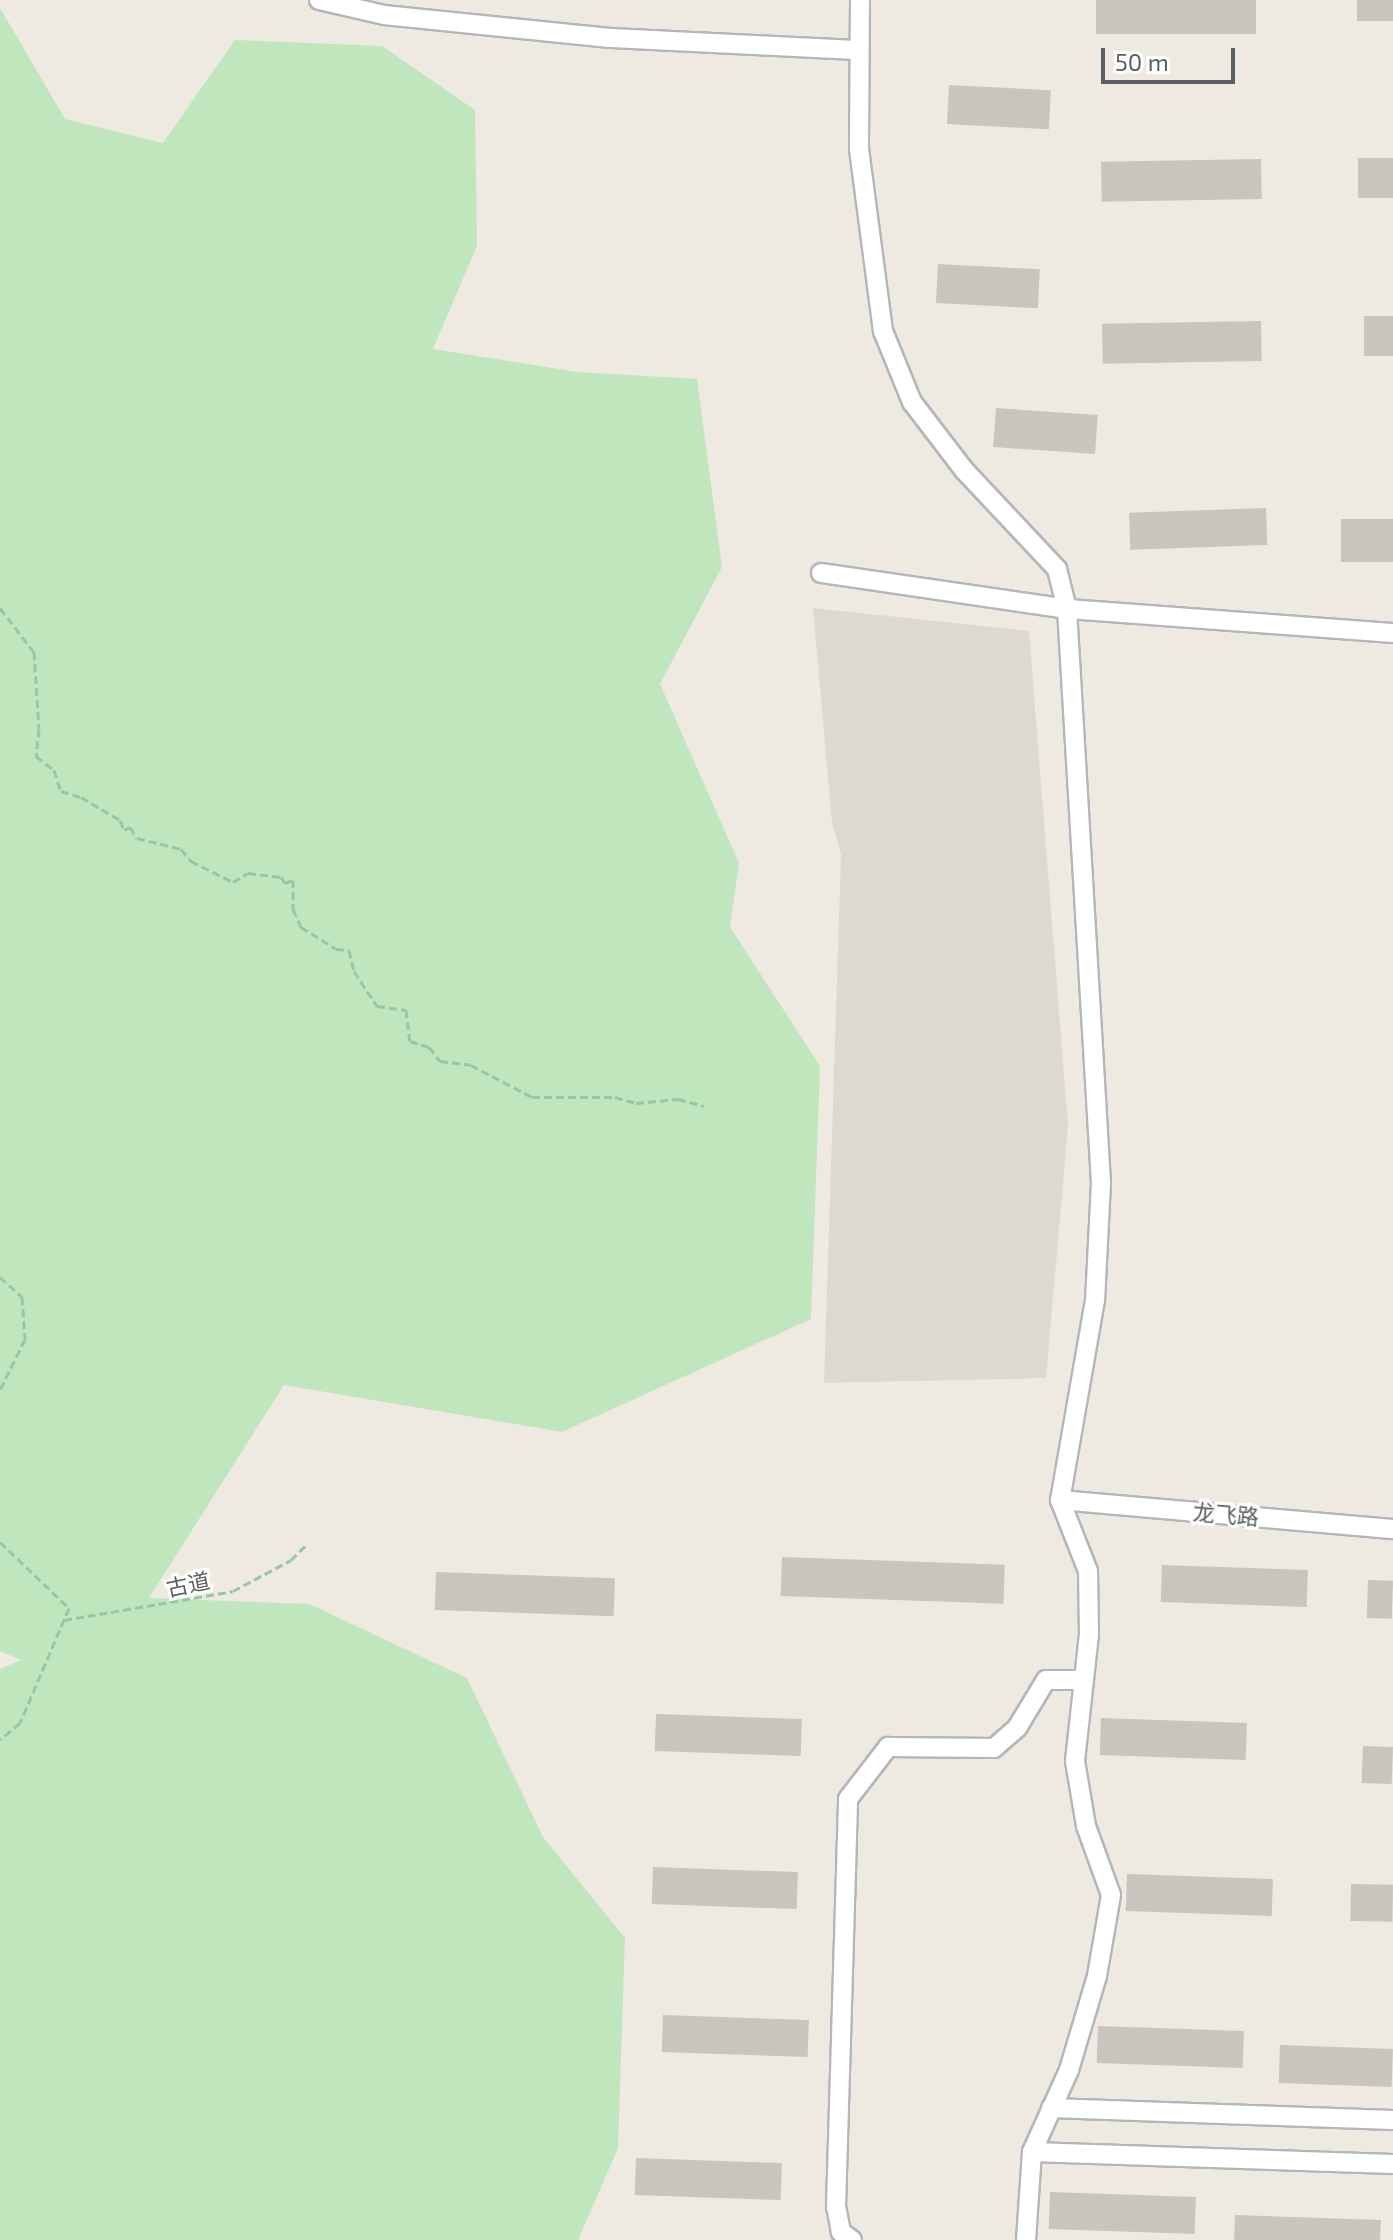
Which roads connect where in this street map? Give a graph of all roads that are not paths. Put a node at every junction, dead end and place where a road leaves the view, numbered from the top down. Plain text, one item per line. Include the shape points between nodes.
1 (319, 0) edge
2 (860, 0) edge
3 (858, 50) junction
4 (821, 573) dead end
5 (1067, 609) junction
6 (1393, 633) edge
7 (1060, 1500) junction
8 (1393, 1529) edge
9 (1084, 1680) junction
10 (1051, 2108) junction
11 (1393, 2120) edge
12 (1032, 2152) junction
13 (1393, 2164) edge
14 (852, 2240) edge
15 (1026, 2240) edge

1 - 3 street via 384,15 610,38
2 - 3 street
3 - 5 street via 859,149 883,331 912,402 964,470 1057,569
4 - 5 street
5 - 6 street
5 - 7 street via 1101,1183 1095,1300
7 - 8 street, 龙飞路
7 - 9 street via 1088,1571
9 - 10 street via 1075,1761 1086,1826 1111,1895 1097,1976 1069,2070
9 - 14 street via 1046,1680 1017,1728 994,1748 888,1747 848,1799 836,2207 841,2232
10 - 11 street
10 - 12 street
12 - 13 street
12 - 15 street

